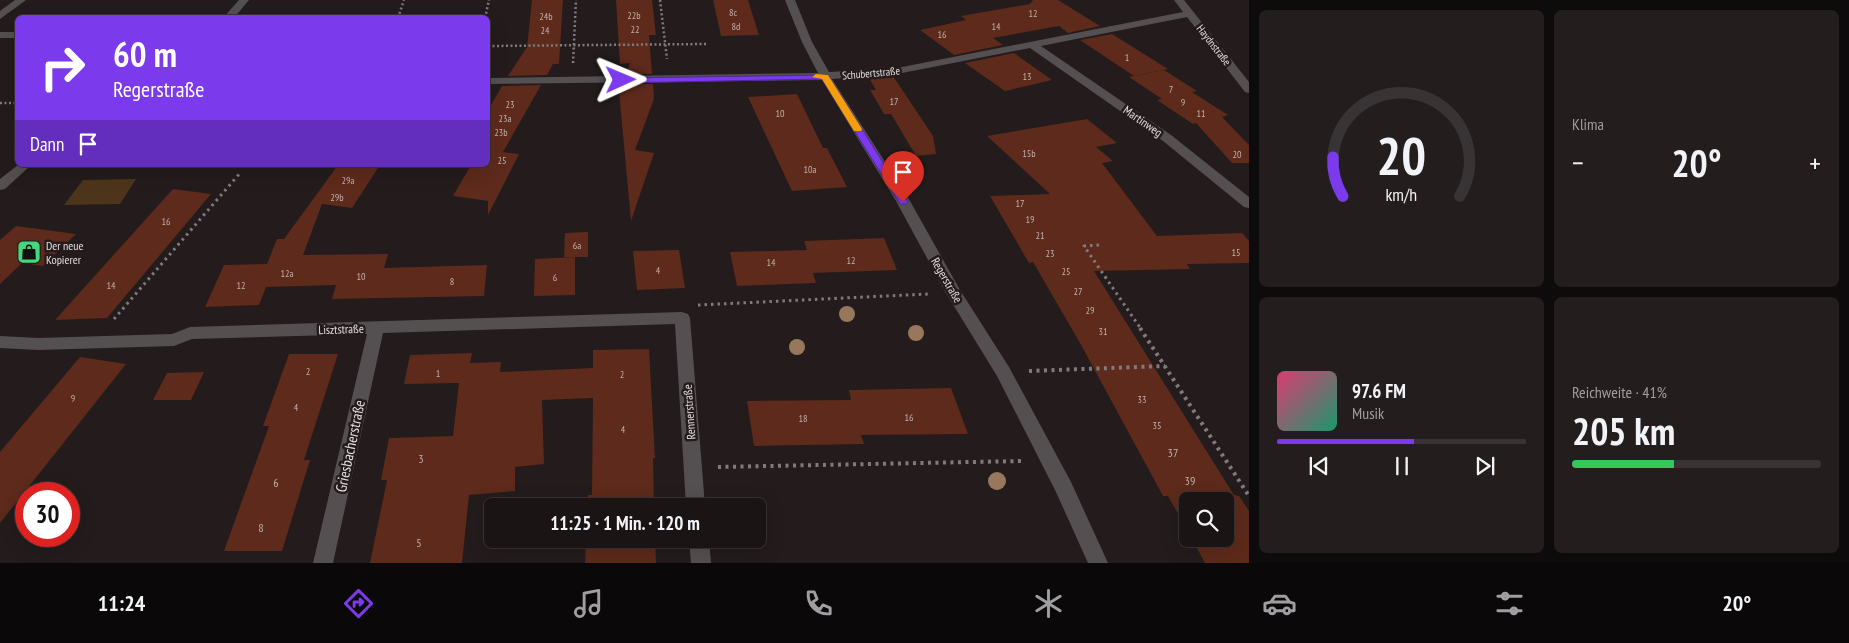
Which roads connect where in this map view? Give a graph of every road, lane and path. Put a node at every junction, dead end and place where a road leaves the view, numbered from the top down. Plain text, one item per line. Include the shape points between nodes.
1 (21, 0) edge
2 (244, 0) edge
3 (404, 0) edge
4 (489, 0) edge
5 (576, 0) edge
6 (660, 0) edge
7 (790, 0) edge
8 (1179, 0) edge
9 (1190, 14) junction
10 (231, 15) edge
11 (399, 15) edge
12 (486, 15) edge
13 (0, 16) edge
14 (0, 35) edge
15 (15, 35) edge
16 (665, 44) junction
17 (707, 44) dead end
18 (1032, 44) junction
19 (574, 45) junction
20 (490, 46) edge
21 (825, 76) junction
22 (669, 80) junction
23 (490, 81) edge
24 (572, 81) junction
25 (1249, 90) edge
26 (0, 103) edge
27 (15, 103) edge
28 (23, 167) edge
29 (241, 172) dead end
30 (0, 186) edge
31 (1249, 204) edge
32 (1099, 245) dead end
33 (954, 293) junction
34 (682, 318) junction
35 (376, 328) junction
36 (0, 342) edge
37 (94, 342) junction
38 (1166, 366) junction
39 (1003, 372) junction
40 (1050, 460) junction
41 (694, 468) junction
42 (1249, 496) edge
43 (696, 498) edge
44 (700, 548) edge
45 (323, 563) edge
46 (701, 563) edge
47 (1098, 563) edge

1 - 13 street
2 - 10 street
3 - 11 path
4 - 12 path
5 - 19 path
6 - 16 path
7 - 21 street, Regerstraße
8 - 9 street, Haydnstraße
9 - 18 street, Schubertstraße
9 - 25 street, Haydnstraße
14 - 15 street
16 - 17 path
16 - 19 path
16 - 22 path
18 - 21 street, Schubertstraße via 897,72
18 - 31 street, Martinweg via 1167,138
19 - 20 path
19 - 24 path
21 - 22 street, Schubertstraße
21 - 33 street, Regerstraße via 903,202
22 - 24 street, Schubertstraße
23 - 24 street, Schubertstraße
26 - 27 path
28 - 30 street
29 - 37 path
32 - 38 path via 1084,246
33 - 34 path via 699,303
33 - 39 street, Regerstraße
34 - 35 street, Lisztstraße
34 - 41 street, Rennerstraße
35 - 37 street, Lisztstraße via 190,333 174,340
35 - 45 street, Griesbacherstraße
36 - 37 street, Lisztstraße
38 - 39 path
38 - 42 path
39 - 40 street, Regerstraße
40 - 41 path
40 - 47 street, Regerstraße
41 - 43 street, Rennerstraße
44 - 46 street

